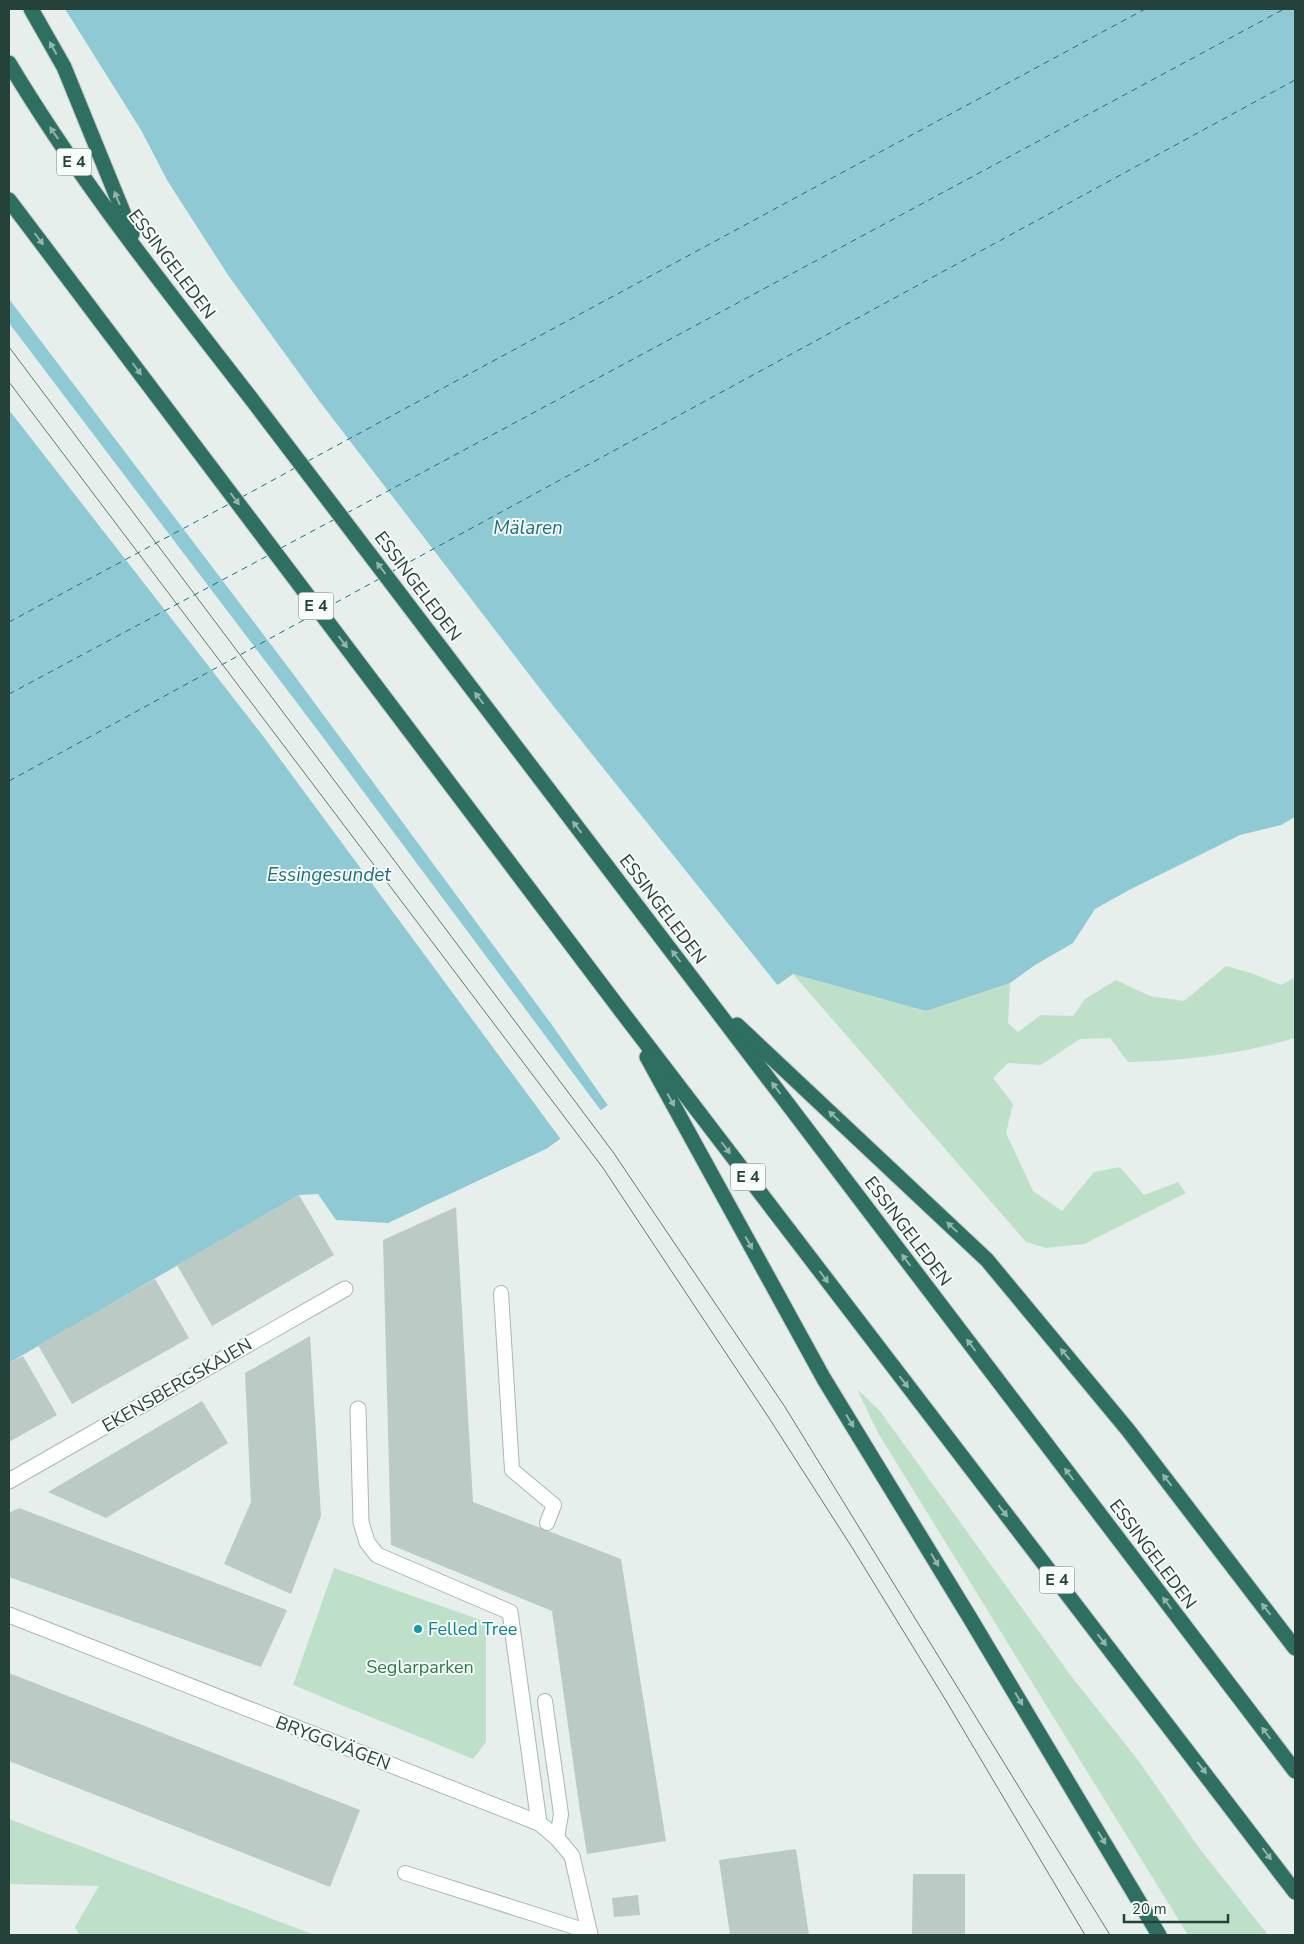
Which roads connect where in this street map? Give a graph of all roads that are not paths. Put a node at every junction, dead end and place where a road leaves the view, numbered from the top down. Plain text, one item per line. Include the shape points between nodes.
1 (31, 9) edge
2 (9, 63) edge
3 (9, 200) edge
4 (142, 259) junction
5 (705, 995) junction
6 (622, 1012) junction
7 (345, 1289) dead end
8 (501, 1293) dead end
9 (358, 1409) dead end
10 (9, 1481) edge
11 (547, 1523) dead end
12 (9, 1615) edge
13 (1295, 1648) edge
14 (545, 1701) dead end
15 (1295, 1771) edge
16 (539, 1823) junction
17 (557, 1838) junction
18 (405, 1873) dead end
19 (1295, 1892) edge
20 (590, 1934) edge
21 (1159, 1935) edge

4 -> 1 highway via 64,68
4 -> 2 highway, ESSINGELEDEN / E 4 via 34,106
3 -> 6 highway, E 4
5 -> 4 highway, ESSINGELEDEN / E 4
13 -> 5 highway via 1128,1430 987,1260
15 -> 5 highway, ESSINGELEDEN / E 4
6 -> 19 highway, E 4
6 -> 21 highway via 824,1380
7 - 10 street, EKENSBERGSKAJEN
8 - 11 lane via 512,1470 554,1505
9 - 16 street via 361,1522 367,1542 377,1555 512,1607
12 - 16 street, BRYGGVÄGEN
14 - 17 lane via 562,1814
16 - 17 street, BRYGGVÄGEN
17 - 20 street, BRYGGVÄGEN via 572,1856
18 - 20 lane

